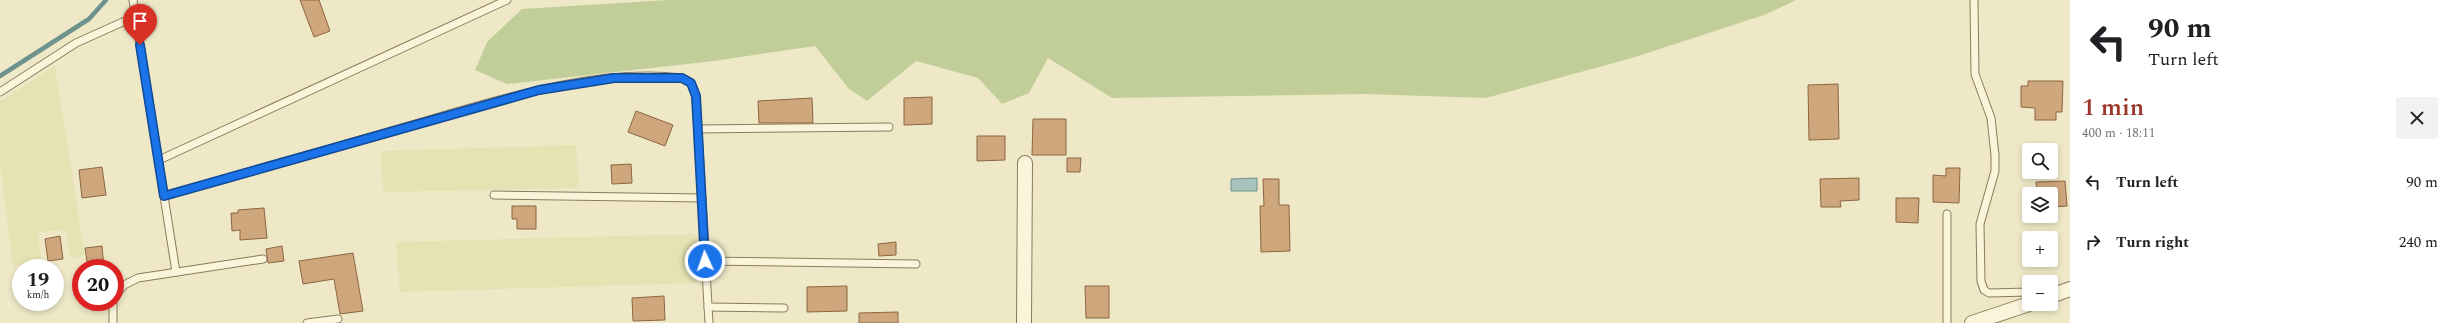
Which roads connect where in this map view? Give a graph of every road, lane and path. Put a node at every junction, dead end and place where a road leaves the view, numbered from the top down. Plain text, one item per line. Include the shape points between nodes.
1 (134, 0) edge
2 (507, 0) edge
3 (1974, 0) edge
4 (136, 16) junction
5 (0, 92) edge
6 (889, 127) dead end
7 (698, 129) junction
8 (158, 160) junction
9 (1025, 163) dead end
10 (494, 195) dead end
11 (164, 196) junction
12 (702, 198) junction
13 (1947, 214) dead end
14 (263, 259) dead end
15 (705, 261) junction
16 (916, 264) dead end
17 (176, 272) junction
18 (124, 285) edge
19 (2070, 290) edge
20 (2058, 291) edge
21 (2022, 292) edge
22 (2058, 294) edge
23 (2022, 306) edge
24 (708, 307) junction
25 (784, 308) dead end
26 (113, 311) edge
27 (338, 319) dead end
28 (113, 323) edge
29 (307, 323) edge
30 (709, 323) edge
31 (1024, 323) edge
32 (1947, 323) edge
33 (1972, 323) edge

1 - 4 lane
2 - 8 lane
3 - 21 lane via 1975,74 1991,118 1995,155 1995,171 1980,224 1981,281 1984,290 1989,293
4 - 5 lane via 76,43
4 - 8 lane
6 - 7 lane
7 - 11 lane via 694,91 688,80 679,77 614,78 539,90 483,104
7 - 12 lane
8 - 11 lane
9 - 31 street
10 - 12 lane
11 - 17 lane
12 - 15 lane
13 - 32 lane
14 - 17 lane
15 - 16 lane
15 - 24 lane
17 - 18 lane via 130,281
19 - 20 lane
19 - 22 street
23 - 33 street
24 - 25 lane
24 - 30 lane
26 - 28 lane
27 - 29 lane

